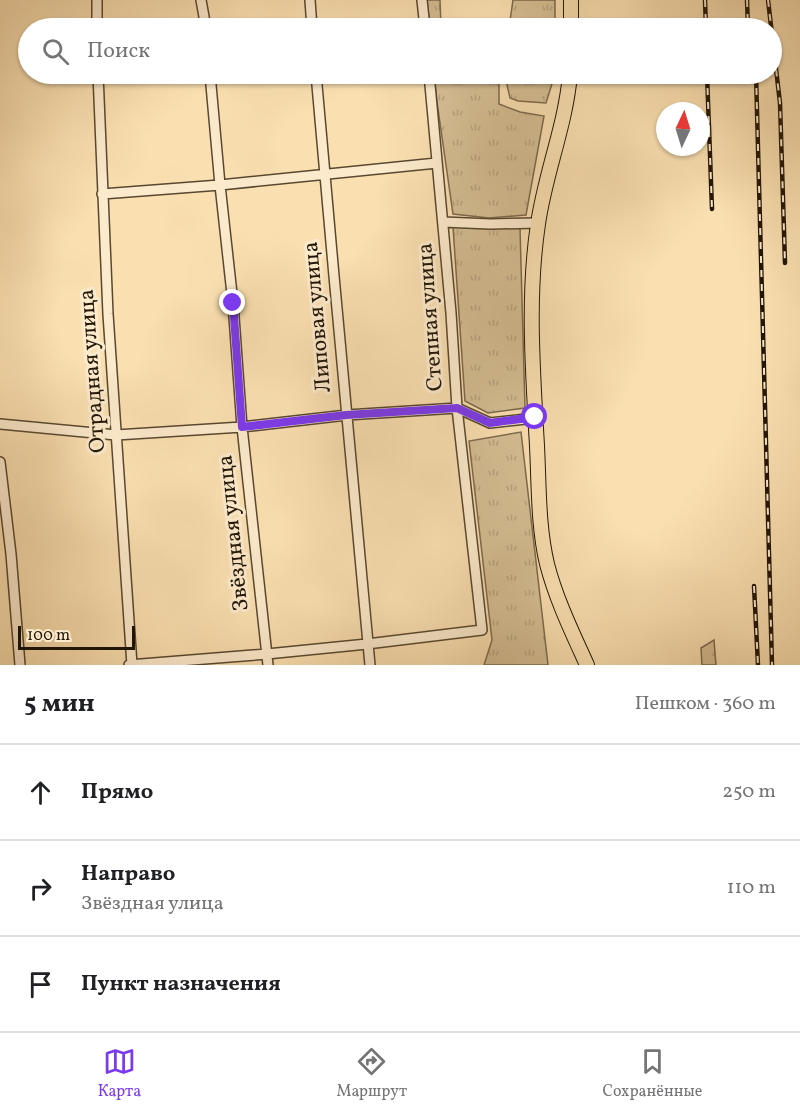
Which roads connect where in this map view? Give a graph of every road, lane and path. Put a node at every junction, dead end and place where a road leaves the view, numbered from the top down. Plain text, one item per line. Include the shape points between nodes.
1 (97, 0) edge
2 (201, 0) edge
3 (310, 0) edge
4 (422, 0) edge
5 (571, 0) edge
6 (97, 18) edge
7 (204, 18) edge
8 (311, 18) edge
9 (424, 18) edge
10 (571, 18) edge
11 (98, 84) edge
12 (211, 84) edge
13 (317, 84) edge
14 (430, 84) edge
15 (568, 84) edge
16 (437, 163) junction
17 (325, 174) junction
18 (220, 185) junction
19 (102, 194) junction
20 (443, 222) junction
21 (538, 223) junction
22 (457, 408) junction
23 (346, 415) junction
24 (535, 417) junction
25 (0, 424) edge
26 (242, 427) junction
27 (116, 435) junction
28 (0, 462) edge
29 (367, 644) junction
30 (267, 654) junction
31 (20, 665) edge
32 (131, 665) edge
33 (268, 665) edge
34 (370, 665) edge
35 (587, 665) edge

1 - 6 street
2 - 7 street
3 - 8 street
4 - 9 street
5 - 10 main road
11 - 19 street, Отрадная улица
12 - 18 street, Звёздная улица
13 - 17 street, Липовая улица
14 - 16 street, Степная улица
15 - 21 main road
16 - 17 street
16 - 20 street, Степная улица
17 - 18 street
17 - 23 street, Липовая улица
18 - 19 street
18 - 26 street, Звёздная улица
19 - 27 street, Отрадная улица
20 - 21 street
20 - 22 street, Степная улица
21 - 24 main road via 533,288
22 - 23 street
22 - 24 street via 490,423
22 - 29 street, Степная улица via 482,630
23 - 26 street
23 - 29 street, Липовая улица
24 - 35 main road via 547,561 564,614
25 - 27 street
26 - 27 street
26 - 30 street, Звёздная улица
27 - 32 street, Отрадная улица
28 - 31 street
29 - 30 street
29 - 34 street, Липовая улица
30 - 32 street
30 - 33 street, Звёздная улица

